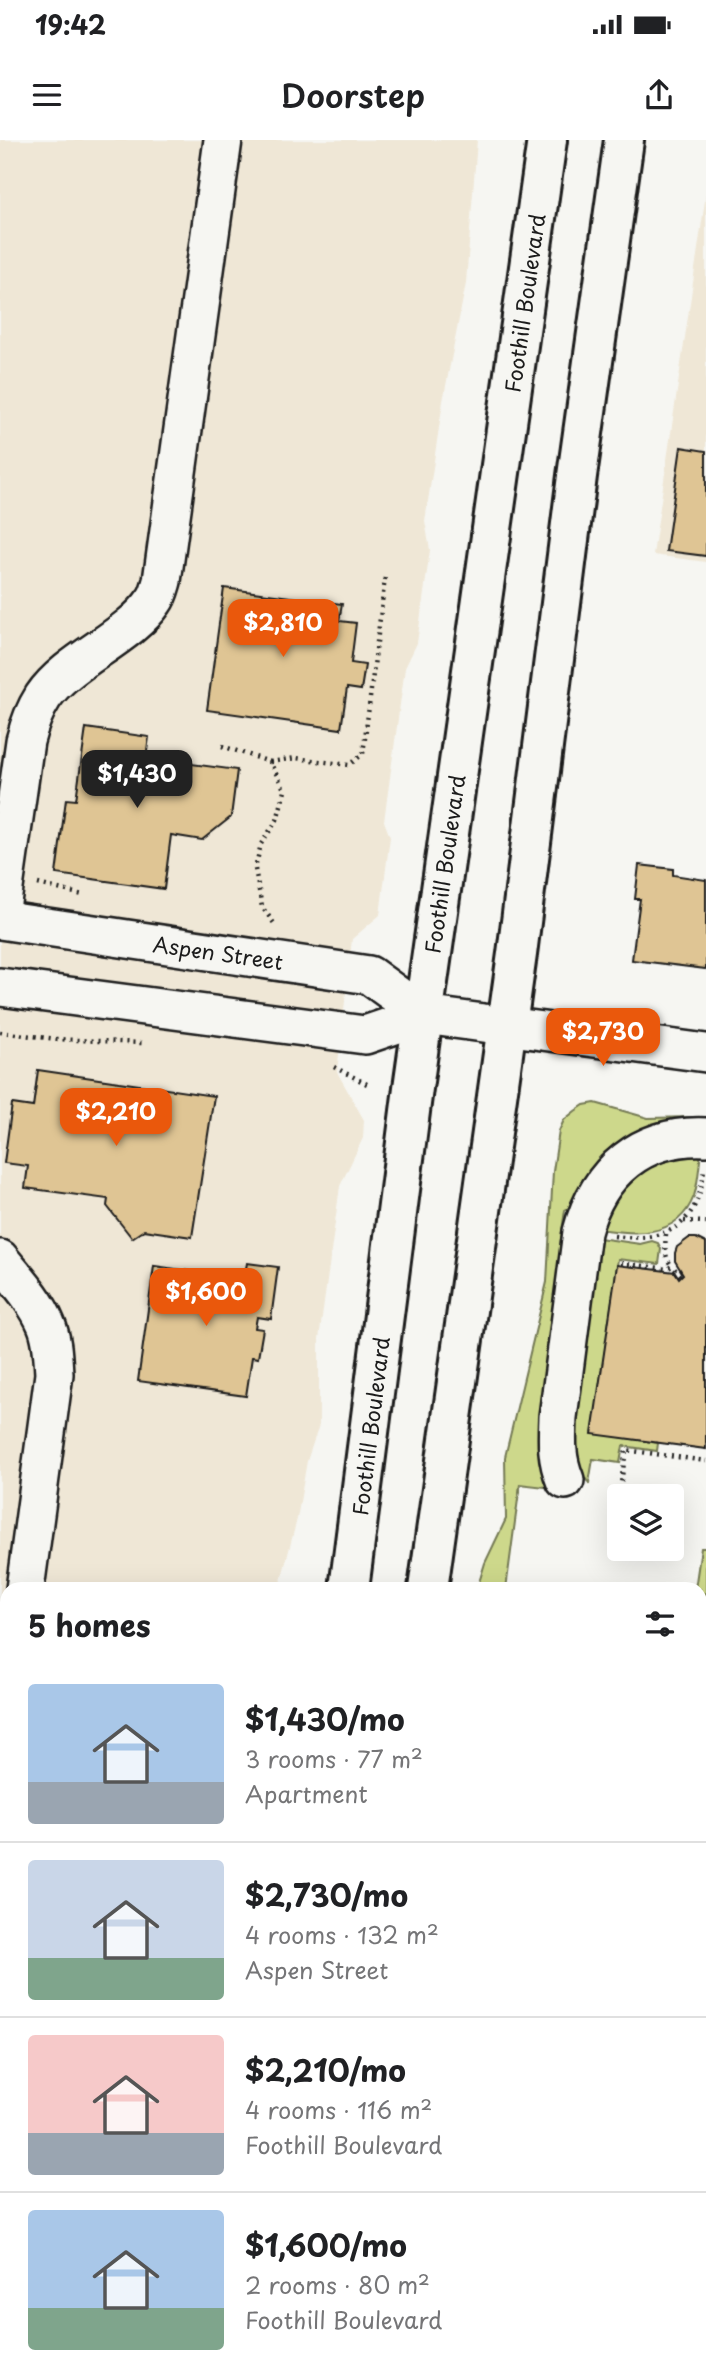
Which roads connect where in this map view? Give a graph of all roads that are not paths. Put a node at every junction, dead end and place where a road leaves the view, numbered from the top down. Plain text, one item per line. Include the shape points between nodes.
1 (223, 140) edge
2 (547, 140) edge
3 (624, 140) edge
4 (0, 918) edge
5 (0, 988) edge
6 (424, 1015) junction
7 (506, 1026) junction
8 (706, 1053) edge
9 (705, 1152) edge
10 (0, 1259) edge
11 (565, 1480) dead end
12 (26, 1582) edge
13 (350, 1582) edge
14 (429, 1582) edge

1 - 4 street via 162,581 156,600 143,614 63,677 32,717 24,741
2 - 6 main road, Foothill Boulevard
3 - 7 main road
4 - 6 street, Aspen Street via 369,975
5 - 6 street, Aspen Street via 365,1035
6 - 7 street, Aspen Street
6 - 13 main road, Foothill Boulevard
7 - 8 street, Aspen Street
7 - 14 main road
9 - 11 street via 683,1138 658,1143 625,1161 595,1196 582,1231 558,1418 556,1448
10 - 12 street via 46,1324 53,1352 54,1374

